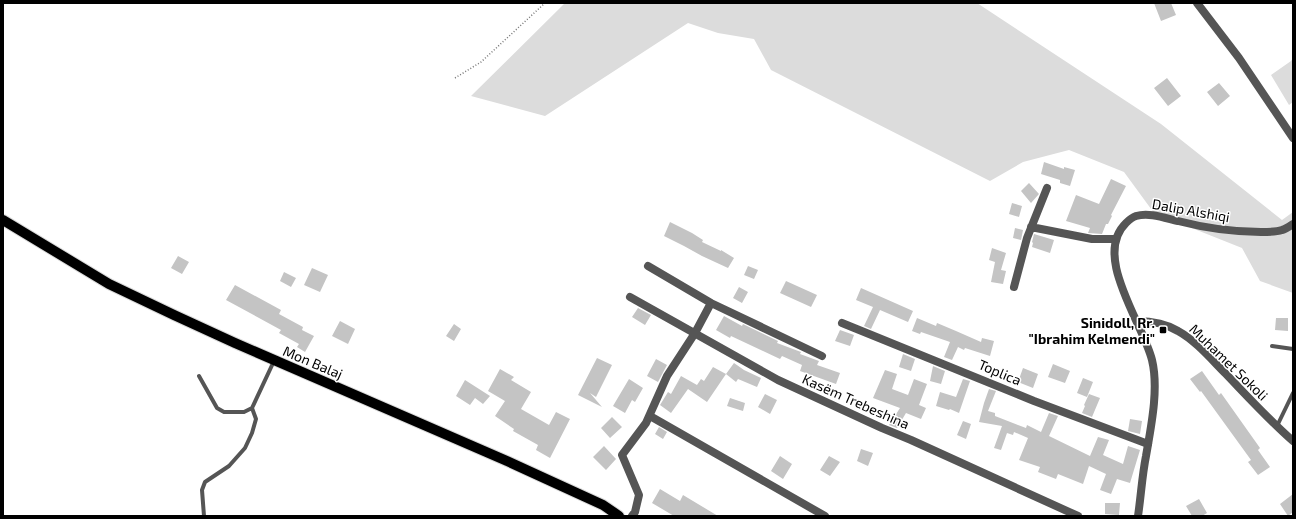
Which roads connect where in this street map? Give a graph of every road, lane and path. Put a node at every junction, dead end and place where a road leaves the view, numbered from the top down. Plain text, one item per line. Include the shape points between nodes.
1 (545, 3) edge
2 (1197, 3) edge
3 (454, 78) dead end
4 (1293, 138) edge
5 (1047, 188) dead end
6 (3, 220) edge
7 (1293, 224) edge
8 (1031, 227) junction
9 (1115, 239) junction
10 (648, 266) dead end
11 (1014, 287) dead end
12 (630, 297) dead end
13 (711, 303) junction
14 (1137, 321) junction
15 (842, 323) dead end
16 (695, 333) junction
17 (1272, 346) dead end
18 (1293, 349) edge
19 (822, 356) dead end
20 (274, 360) junction
21 (199, 376) dead end
22 (1293, 393) edge
23 (252, 408) junction
24 (650, 416) junction
25 (1277, 426) junction
26 (1293, 441) edge
27 (1148, 444) junction
28 (204, 516) edge
29 (619, 516) edge
30 (632, 516) edge
31 (825, 516) edge
32 (1078, 516) edge
33 (1138, 516) edge

1 - 3 path via 481,62
2 - 4 street via 1239,58
5 - 8 street
6 - 20 main road, Mon Balaj via 109,284
7 - 9 street, Dalip Alshiqi via 1283,230 1244,232 1147,215 1135,216 1121,228
8 - 9 street via 1092,239
8 - 11 street
9 - 14 street via 1118,277 1125,300
10 - 13 street
12 - 16 street, Kasëm Trebeshina
13 - 16 street
13 - 19 street
14 - 25 street, Muhamet Sokoli via 1164,324 1191,340
14 - 27 street via 1152,361 1154,381
15 - 27 street, Toplica
16 - 24 street via 667,376
16 - 32 street, Kasëm Trebeshina via 784,382
17 - 18 lane
20 - 23 lane
20 - 29 main road, Mon Balaj via 507,461 603,505
21 - 23 lane via 217,408 224,412 244,412
22 - 25 lane
23 - 28 lane via 256,419 245,448 229,466 206,482 202,490
24 - 30 street via 622,455 639,495
24 - 31 street
25 - 26 street, Muhamet Sokoli
27 - 33 street

